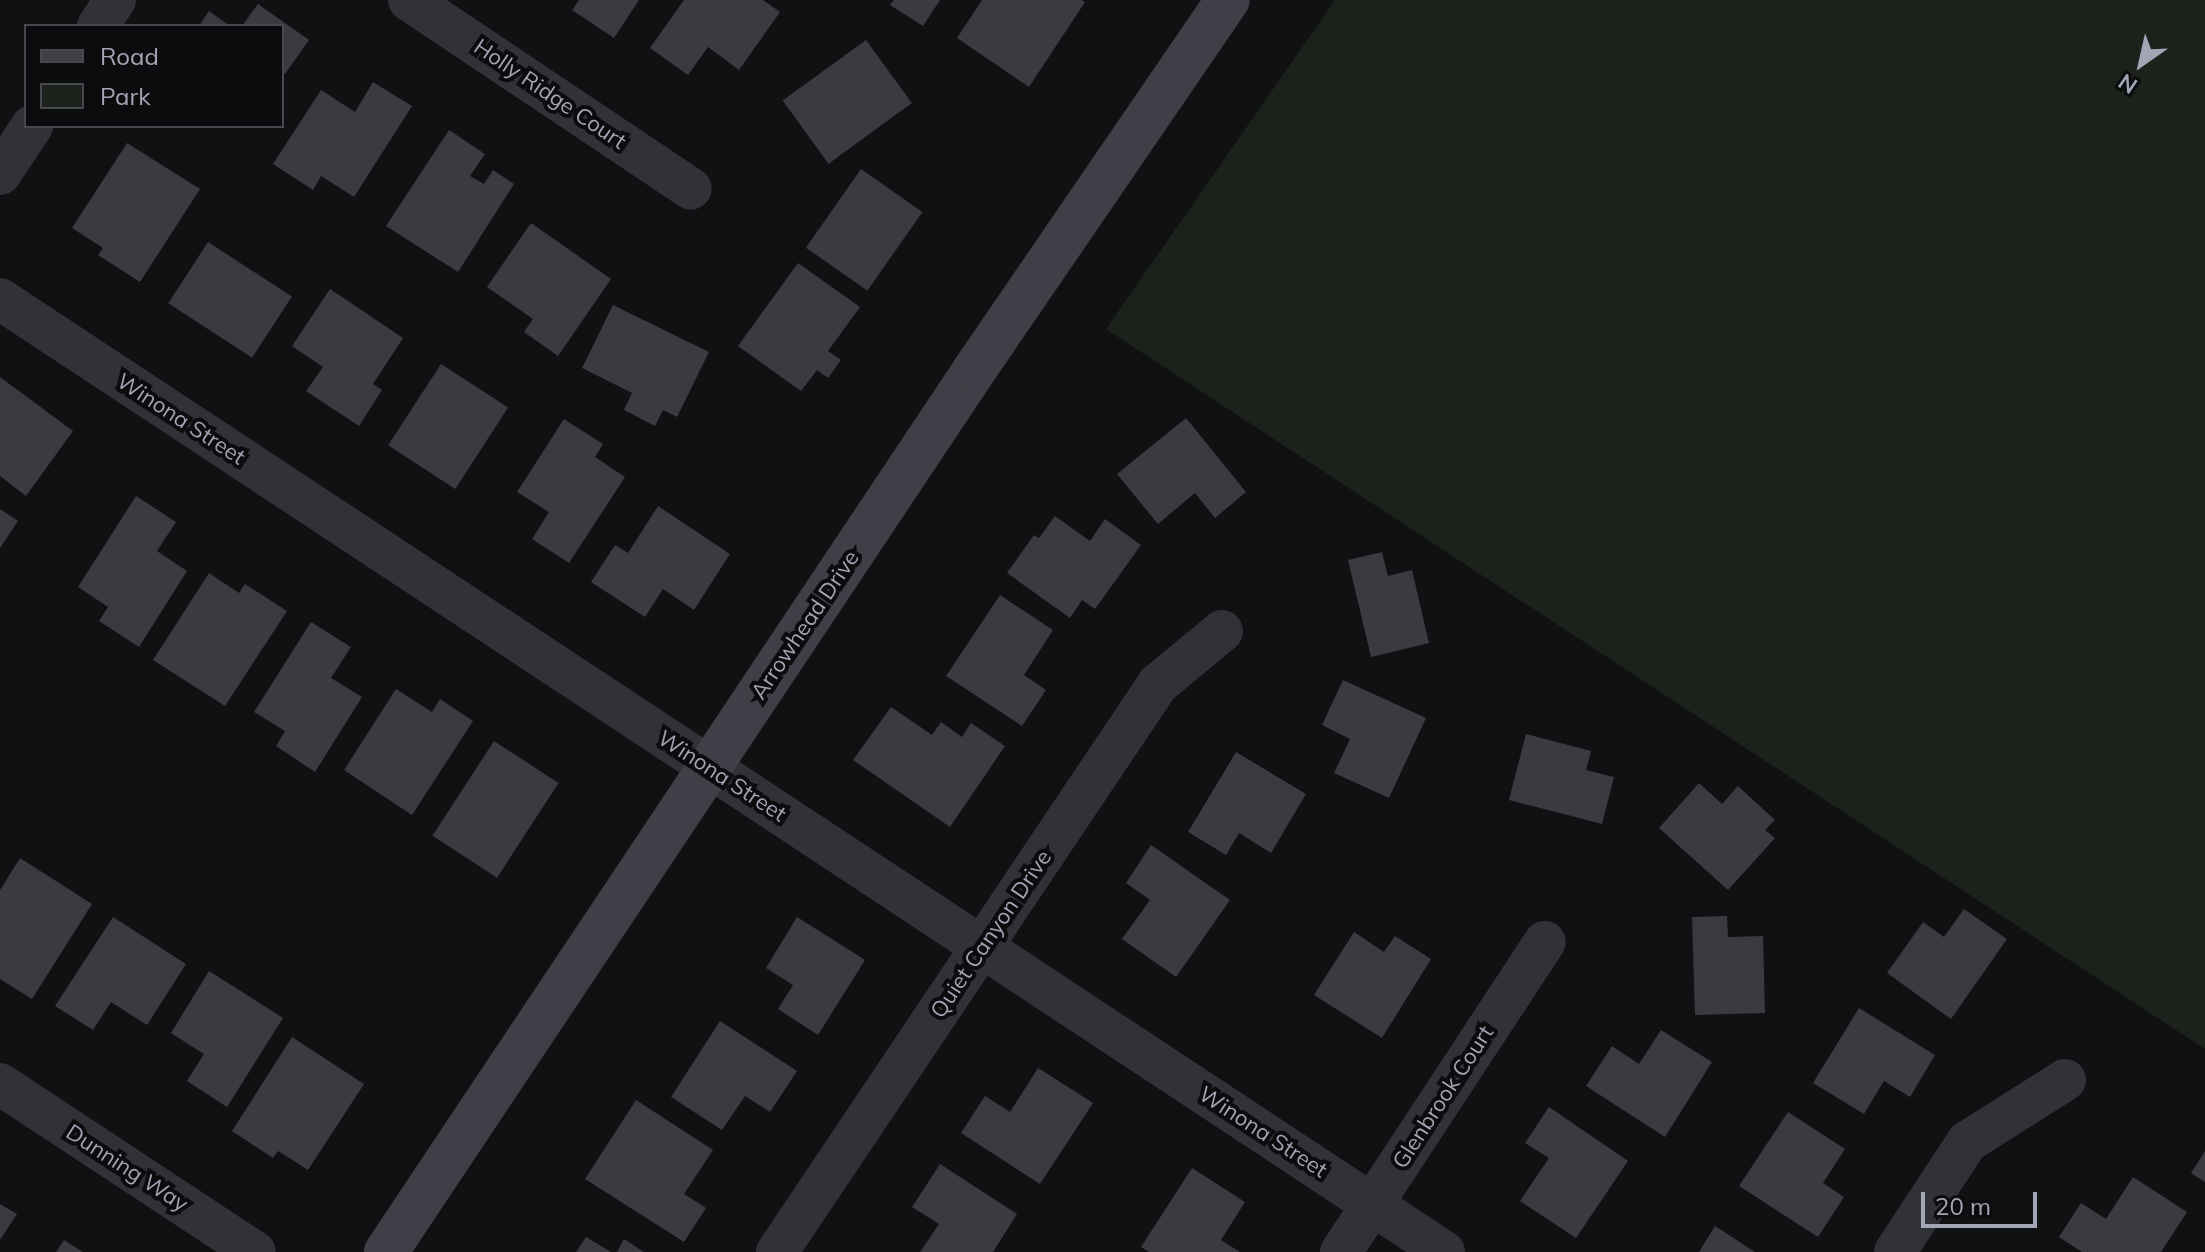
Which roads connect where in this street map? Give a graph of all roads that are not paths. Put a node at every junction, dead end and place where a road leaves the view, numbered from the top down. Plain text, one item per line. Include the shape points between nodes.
1 (115, 0) edge
2 (409, 0) edge
3 (1228, 0) edge
4 (99, 24) edge
5 (31, 128) edge
6 (0, 174) edge
7 (691, 189) dead end
8 (0, 299) edge
9 (1222, 631) dead end
10 (709, 767) junction
11 (1545, 942) dead end
12 (983, 947) junction
13 (2065, 1080) dead end
14 (0, 1084) edge
15 (1372, 1204) junction
16 (255, 1252) edge
17 (386, 1252) edge
18 (777, 1252) edge
19 (1341, 1252) edge
20 (1444, 1252) edge
21 (1895, 1252) edge

1 - 4 street
2 - 7 street, Holly Ridge Court
3 - 10 main road, Arrowhead Drive
5 - 6 street
8 - 10 street, Winona Street
9 - 12 street, Quiet Canyon Drive via 1158,684
10 - 12 street, Winona Street
10 - 17 main road, Arrowhead Drive
11 - 15 street, Glenbrook Court
12 - 15 street, Winona Street
12 - 18 street, Quiet Canyon Drive
13 - 21 street via 1967,1142
14 - 16 street, Dunning Way
15 - 19 street, Glenbrook Court
15 - 20 street, Winona Street

